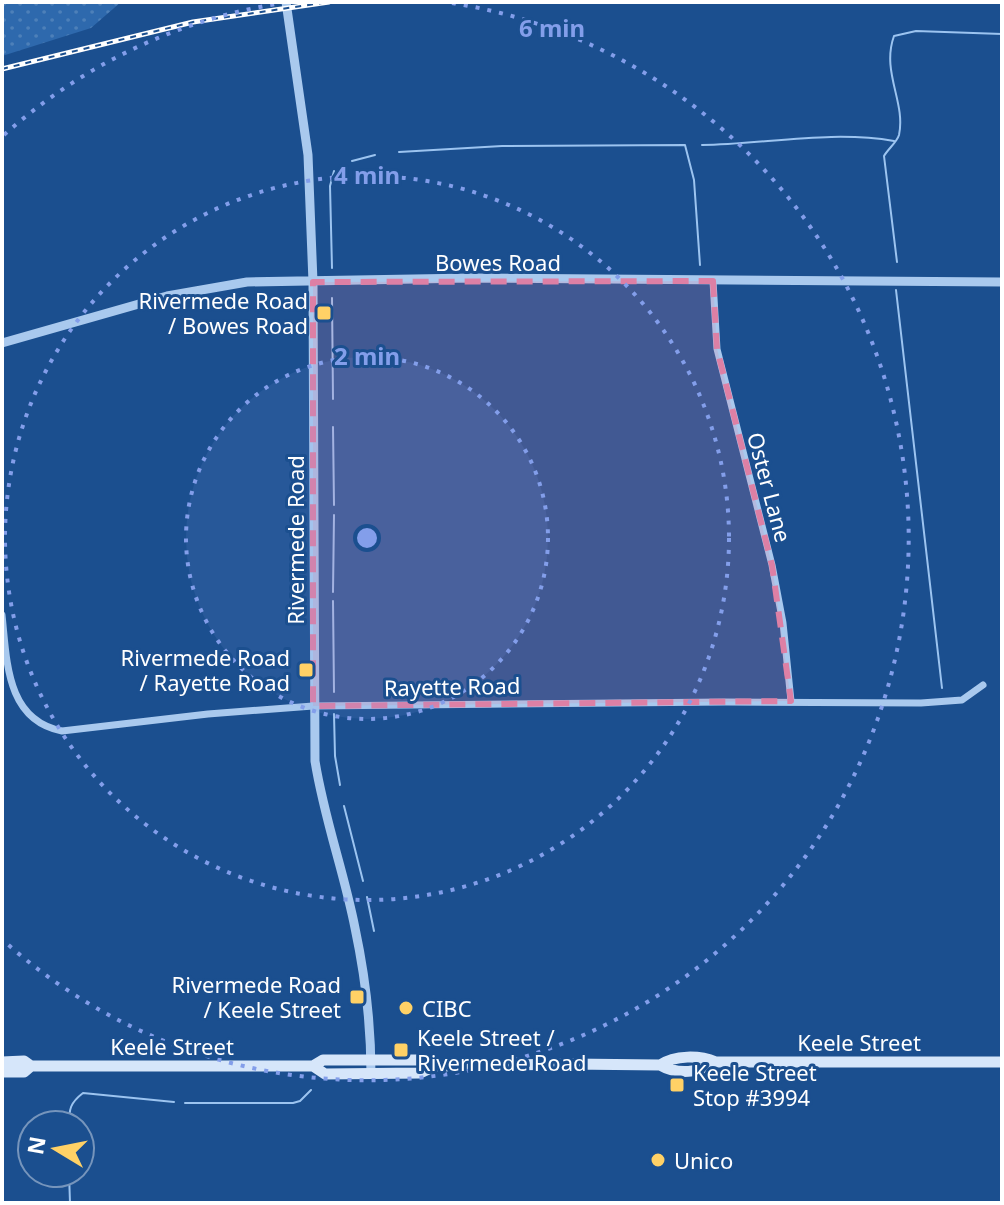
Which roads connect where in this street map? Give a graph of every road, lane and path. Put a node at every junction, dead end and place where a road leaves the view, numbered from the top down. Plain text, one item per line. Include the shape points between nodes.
1 (286, 2) edge
2 (713, 281) junction
3 (313, 282) junction
4 (1002, 282) edge
5 (2, 343) edge
6 (2, 615) edge
7 (983, 685) dead end
8 (791, 701) junction
9 (313, 706) junction
10 (2, 1062) edge
11 (1002, 1062) edge
12 (31, 1066) junction
13 (371, 1067) junction
14 (2, 1072) edge

1 - 3 street, Rivermede Road via 308,155
2 - 3 street, Bowes Road
2 - 4 street, Bowes Road
2 - 8 street, Oster Lane via 717,349 772,565
3 - 5 street, Bowes Road via 209,287
3 - 9 street, Rivermede Road
6 - 9 street, Rayette Road via 14,695 29,715 51,728
7 - 8 street, Rayette Road via 962,700
8 - 9 street, Rayette Road
9 - 13 street, Rivermede Road via 319,784 364,982
10 - 12 main road, Keele Street
11 - 13 main road, Keele Street via 671,1058 660,1065 435,1066 419,1060
12 - 13 main road, Keele Street via 313,1066 323,1060
12 - 14 main road, Keele Street via 24,1072

